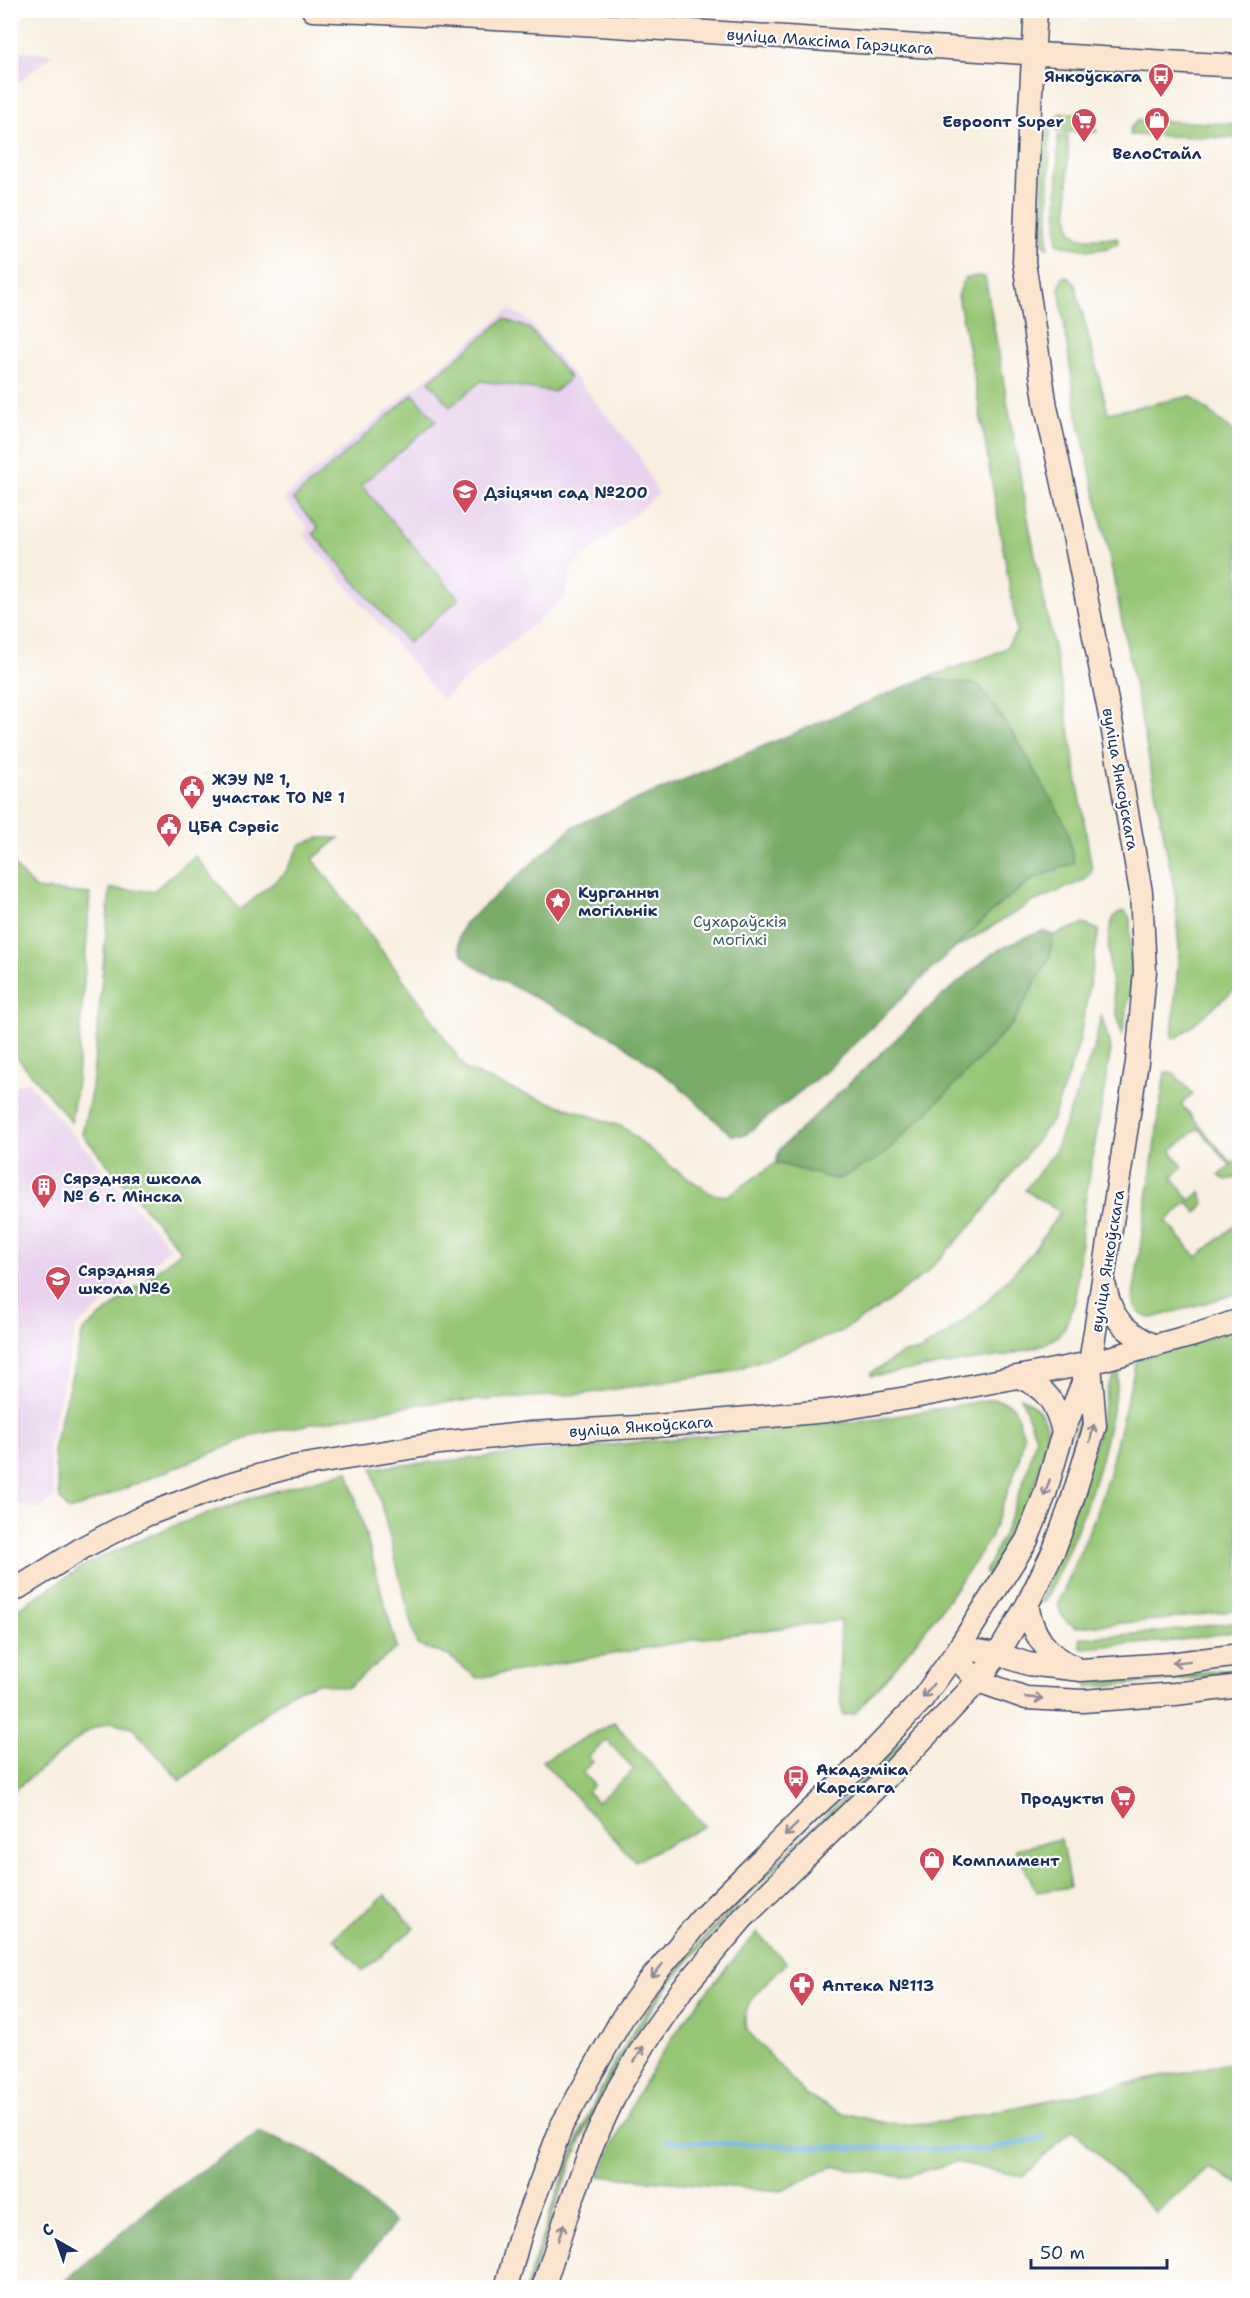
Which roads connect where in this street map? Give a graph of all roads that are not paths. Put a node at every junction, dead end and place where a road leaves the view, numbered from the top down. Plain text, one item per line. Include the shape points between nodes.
1 (313, 10) edge
2 (1036, 10) edge
3 (1033, 54) junction
4 (1239, 66) edge
5 (1104, 1283) junction
6 (1239, 1320) edge
7 (1155, 1346) junction
8 (1090, 1363) junction
9 (1019, 1377) junction
10 (1063, 1431) junction
11 (10, 1593) edge
12 (1027, 1605) junction
13 (957, 1651) junction
14 (998, 1654) junction
15 (1239, 1655) edge
16 (1081, 1670) junction
17 (978, 1681) junction
18 (1239, 1686) edge
19 (506, 2288) edge
20 (543, 2288) edge

1 - 3 main road, вуліца Максіма Гарэцкага
2 - 3 main road, вуліца Янкоўскага
3 - 4 main road, вуліца Максіма Гарэцкага
3 - 5 main road, вуліца Янкоўскага via 1024,262 1046,407 1112,726 1141,892 1145,971 1137,1062
5 - 7 main road via 1121,1324
5 - 8 main road, вуліца Янкоўскага
6 - 7 main road
7 - 8 main road
8 - 9 main road, вуліца Янкоўскага
8 - 10 main road
12 -> 8 main road via 1063,1527 1095,1426
9 - 10 main road via 1044,1390
9 - 11 main road, вуліца Янкоўскага via 828,1411 520,1434 286,1468 146,1515 84,1547
10 -> 13 main road via 1027,1540
12 - 14 main road
12 - 16 main road via 1031,1626 1049,1651
13 - 14 main road
13 - 17 main road
13 -> 19 main road via 920,1702 867,1758 700,1920 629,2009 562,2126 520,2236
14 - 16 main road via 1028,1664
14 - 17 main road
15 -> 16 main road
17 -> 18 main road via 1026,1698 1083,1701
20 -> 17 main road via 593,2143 618,2089 669,2007 743,1918

